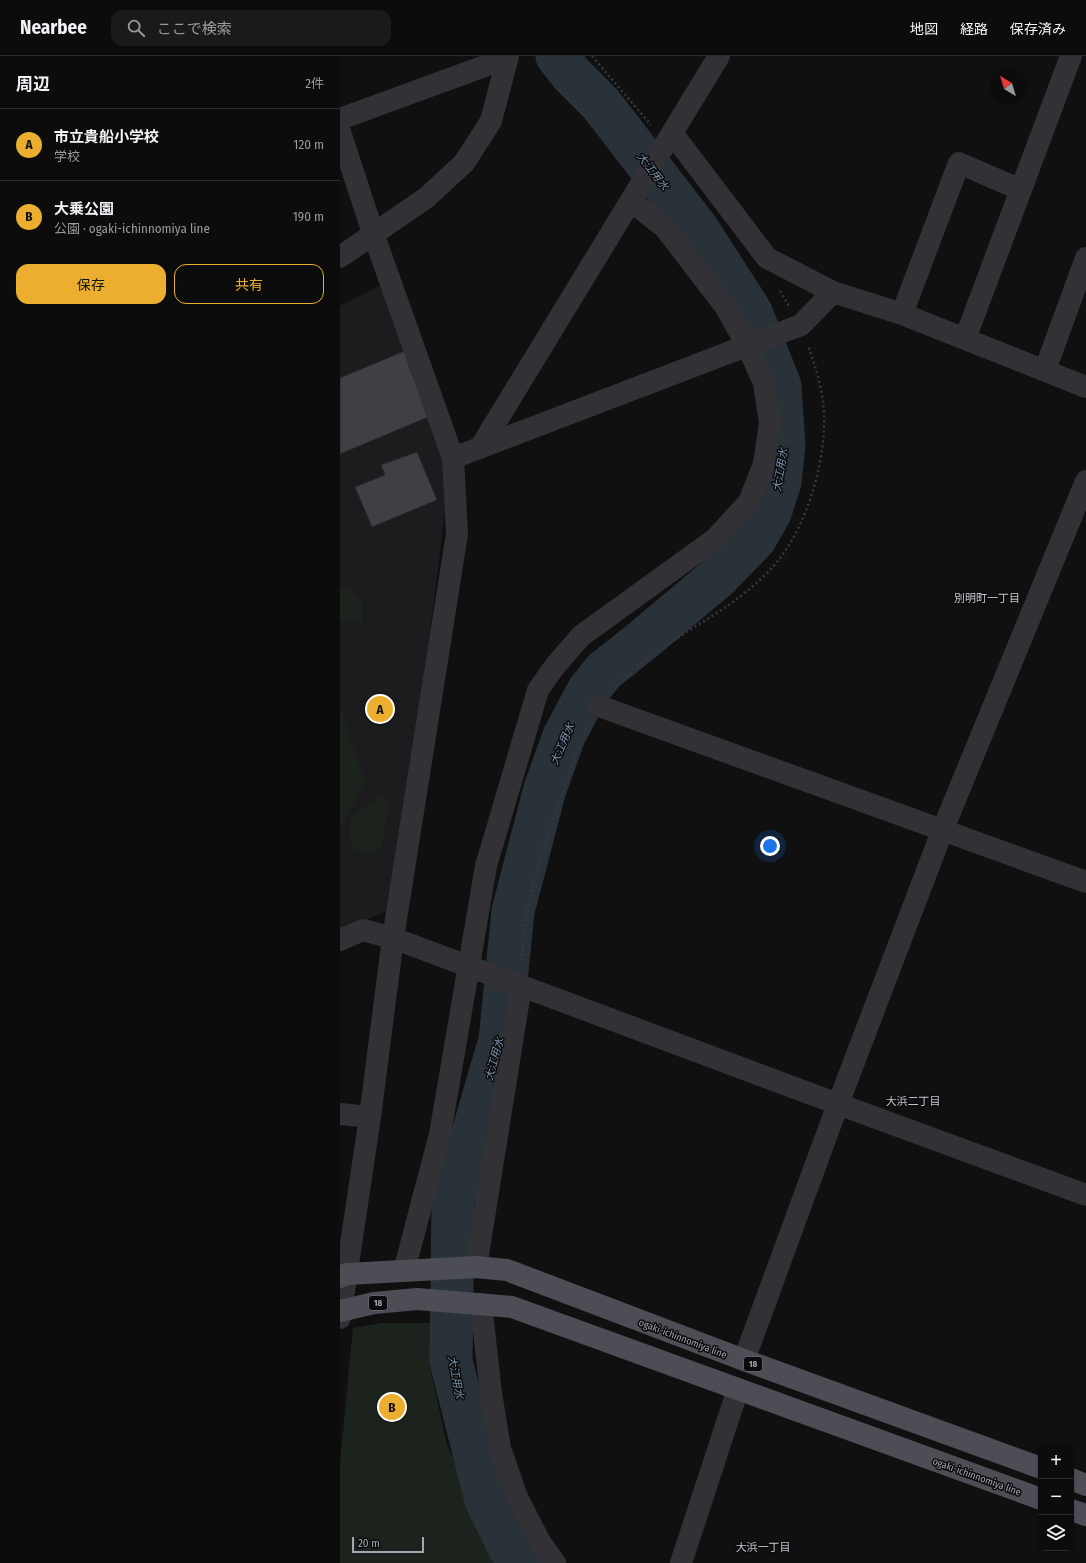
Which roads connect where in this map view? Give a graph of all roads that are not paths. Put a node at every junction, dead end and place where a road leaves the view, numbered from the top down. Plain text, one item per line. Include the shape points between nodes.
1 (719, 56) edge
2 (1071, 56) edge
3 (507, 57) edge
4 (340, 119) edge
5 (340, 132) edge
6 (666, 143) junction
7 (1021, 190) junction
8 (633, 198) junction
9 (373, 233) junction
10 (340, 256) edge
11 (1086, 258) edge
12 (832, 292) junction
13 (902, 314) junction
14 (965, 339) junction
15 (749, 345) junction
16 (1045, 370) junction
17 (1086, 387) edge
18 (480, 448) junction
19 (453, 458) junction
20 (1086, 481) edge
21 (599, 706) road end
22 (943, 829) junction
23 (1086, 882) edge
24 (393, 938) junction
25 (340, 940) edge
26 (471, 967) junction
27 (517, 984) junction
28 (838, 1104) junction
29 (340, 1114) edge
30 (370, 1117) junction
31 (1086, 1195) edge
32 (470, 1267) junction
33 (408, 1271) junction
34 (343, 1276) edge
35 (474, 1303) junction
36 (340, 1314) edge
37 (744, 1360) junction
38 (738, 1389) junction
39 (1038, 1467) edge
40 (1074, 1480) edge
41 (1086, 1485) edge
42 (1038, 1498) edge
43 (1074, 1511) edge
44 (1086, 1515) edge
45 (555, 1563) edge
46 (681, 1563) edge

1 - 6 street
2 - 7 street
3 - 4 street
3 - 9 street via 491,121 464,163 426,198
5 - 9 street
6 - 8 street
6 - 12 street via 768,258
7 - 13 street via 959,163
7 - 14 street
8 - 15 street via 665,228 725,306
8 - 18 street
9 - 10 street
9 - 19 street
11 - 16 street
12 - 13 street
12 - 15 street via 796,327
13 - 14 street
14 - 16 street
15 - 18 street
15 - 26 street via 764,383 770,423 764,464 749,502 715,540 581,636 538,690 486,866
16 - 17 street
18 - 19 street
19 - 24 street via 456,534
20 - 22 street
21 - 22 street
22 - 23 street
22 - 28 street
24 - 25 street via 363,930
24 - 26 street
24 - 30 street
26 - 27 street
26 - 33 street via 440,1134
27 - 28 street
27 - 32 street
28 - 31 street
28 - 37 street
29 - 30 street
30 - 34 street
32 - 33 main road, ogaki-ichinnomiya line / 18
32 - 37 main road, ogaki-ichinnomiya line / 18 via 507,1270
33 - 34 main road, ogaki-ichinnomiya line / 18
34 - 36 street
35 - 36 main road, ogaki-ichinnomiya line / 18 via 417,1300 374,1303
35 - 38 main road, ogaki-ichinnomiya line / 18 via 512,1307
35 - 45 street via 500,1448 518,1497 540,1542
37 - 39 main road, ogaki-ichinnomiya line / 18
38 - 42 main road, ogaki-ichinnomiya line / 18
38 - 46 street
40 - 41 main road
43 - 44 main road

